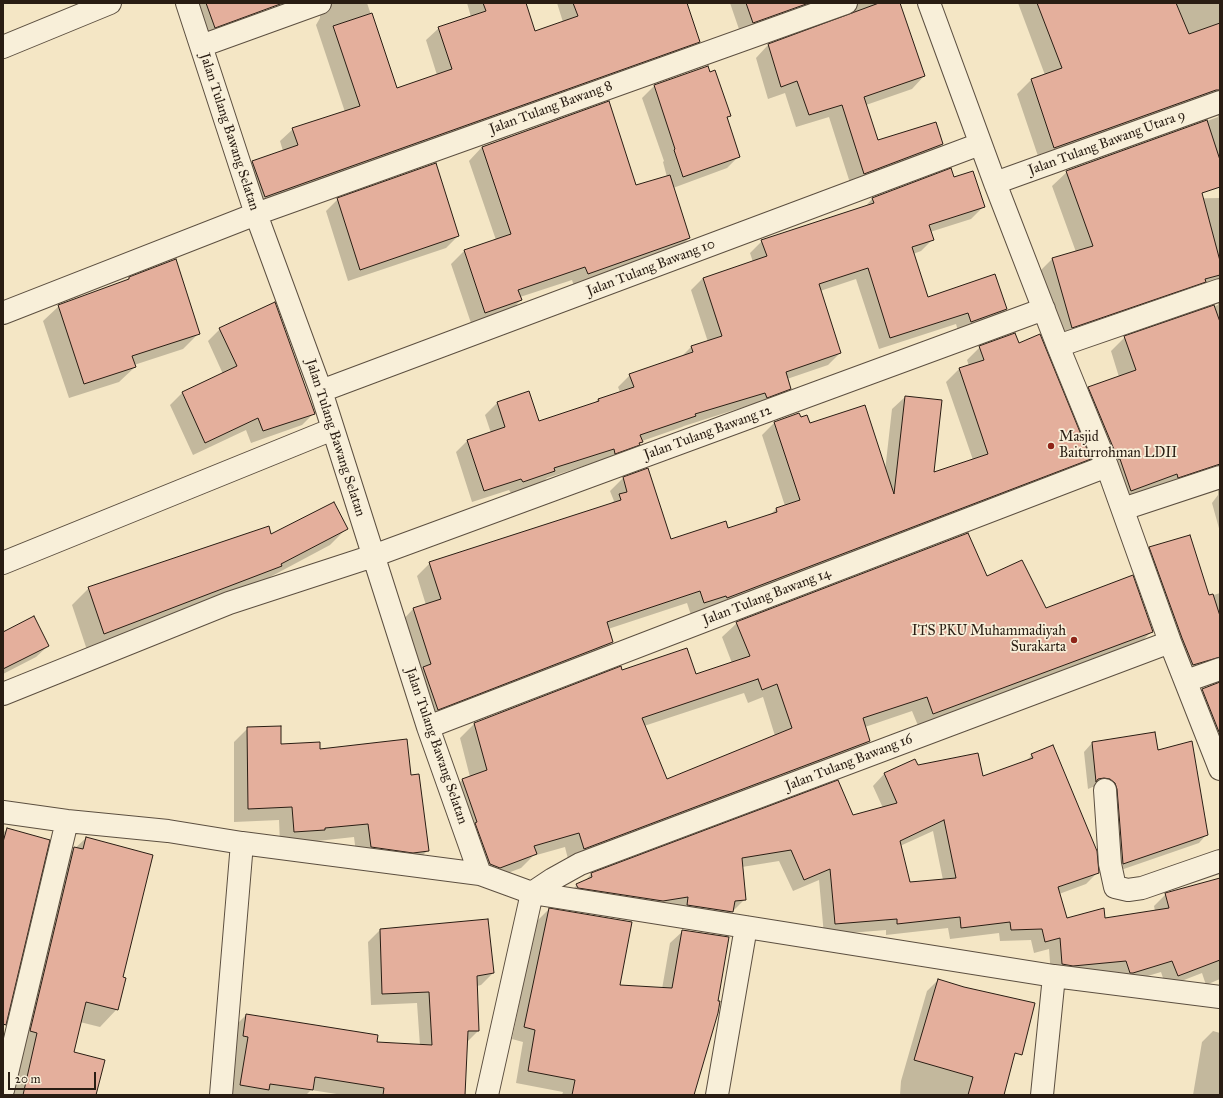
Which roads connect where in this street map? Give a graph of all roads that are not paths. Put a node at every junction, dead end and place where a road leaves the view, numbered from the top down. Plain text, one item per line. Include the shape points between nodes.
1 (110, 3) edge
2 (187, 3) edge
3 (320, 3) edge
4 (846, 3) edge
5 (937, 5) edge
6 (201, 46) junction
7 (3, 47) edge
8 (1220, 102) edge
9 (980, 144) junction
10 (995, 183) junction
11 (256, 214) junction
12 (1220, 290) edge
13 (1044, 309) junction
14 (3, 313) edge
15 (1058, 346) junction
16 (321, 391) junction
17 (333, 429) junction
18 (1107, 466) junction
19 (1220, 478) edge
20 (1123, 509) junction
21 (373, 556) junction
22 (3, 563) edge
23 (1170, 642) junction
24 (1220, 669) edge
25 (1186, 681) junction
26 (3, 694) edge
27 (428, 727) junction
28 (1220, 769) edge
29 (1105, 790) dead end
30 (3, 812) edge
31 (67, 821) junction
32 (242, 843) junction
33 (1220, 861) edge
34 (480, 874) junction
35 (532, 893) junction
36 (746, 927) junction
37 (1054, 976) junction
38 (1220, 997) edge
39 (3, 1090) edge
40 (221, 1095) edge
41 (488, 1095) edge
42 (717, 1095) edge
43 (1042, 1095) edge

1 - 7 street
2 - 6 street, Jalan Tulang Bawang Selatan
3 - 6 street
4 - 11 street, Jalan Tulang Bawang 8
5 - 9 street
6 - 11 street, Jalan Tulang Bawang Selatan
8 - 10 street, Jalan Tulang Bawang Utara 9
9 - 10 street
9 - 16 street, Jalan Tulang Bawang 10
10 - 13 street
11 - 14 street, Jalan Tulang Bawang 8
11 - 16 street, Jalan Tulang Bawang Selatan
12 - 15 street
13 - 15 street
13 - 21 street, Jalan Tulang Bawang 12
15 - 18 street
16 - 17 street, Jalan Tulang Bawang Selatan
17 - 21 street, Jalan Tulang Bawang Selatan
17 - 22 street
18 - 20 street
18 - 27 street, Jalan Tulang Bawang 14
19 - 20 street
20 - 23 street
21 - 26 street, Jalan Tulang Bawang 12 via 229,603
21 - 27 street, Jalan Tulang Bawang Selatan
23 - 25 street
23 - 35 street, Jalan Tulang Bawang 16 via 580,864
24 - 25 street
25 - 28 street
27 - 34 street, Jalan Tulang Bawang Selatan
29 - 33 street via 1110,864 1117,896 1128,890 1142,888
30 - 31 street
31 - 32 street via 168,831
31 - 39 street
32 - 34 street
32 - 40 street
34 - 35 street
35 - 36 street
35 - 41 street
36 - 37 street
36 - 42 street
37 - 38 street
37 - 43 street

